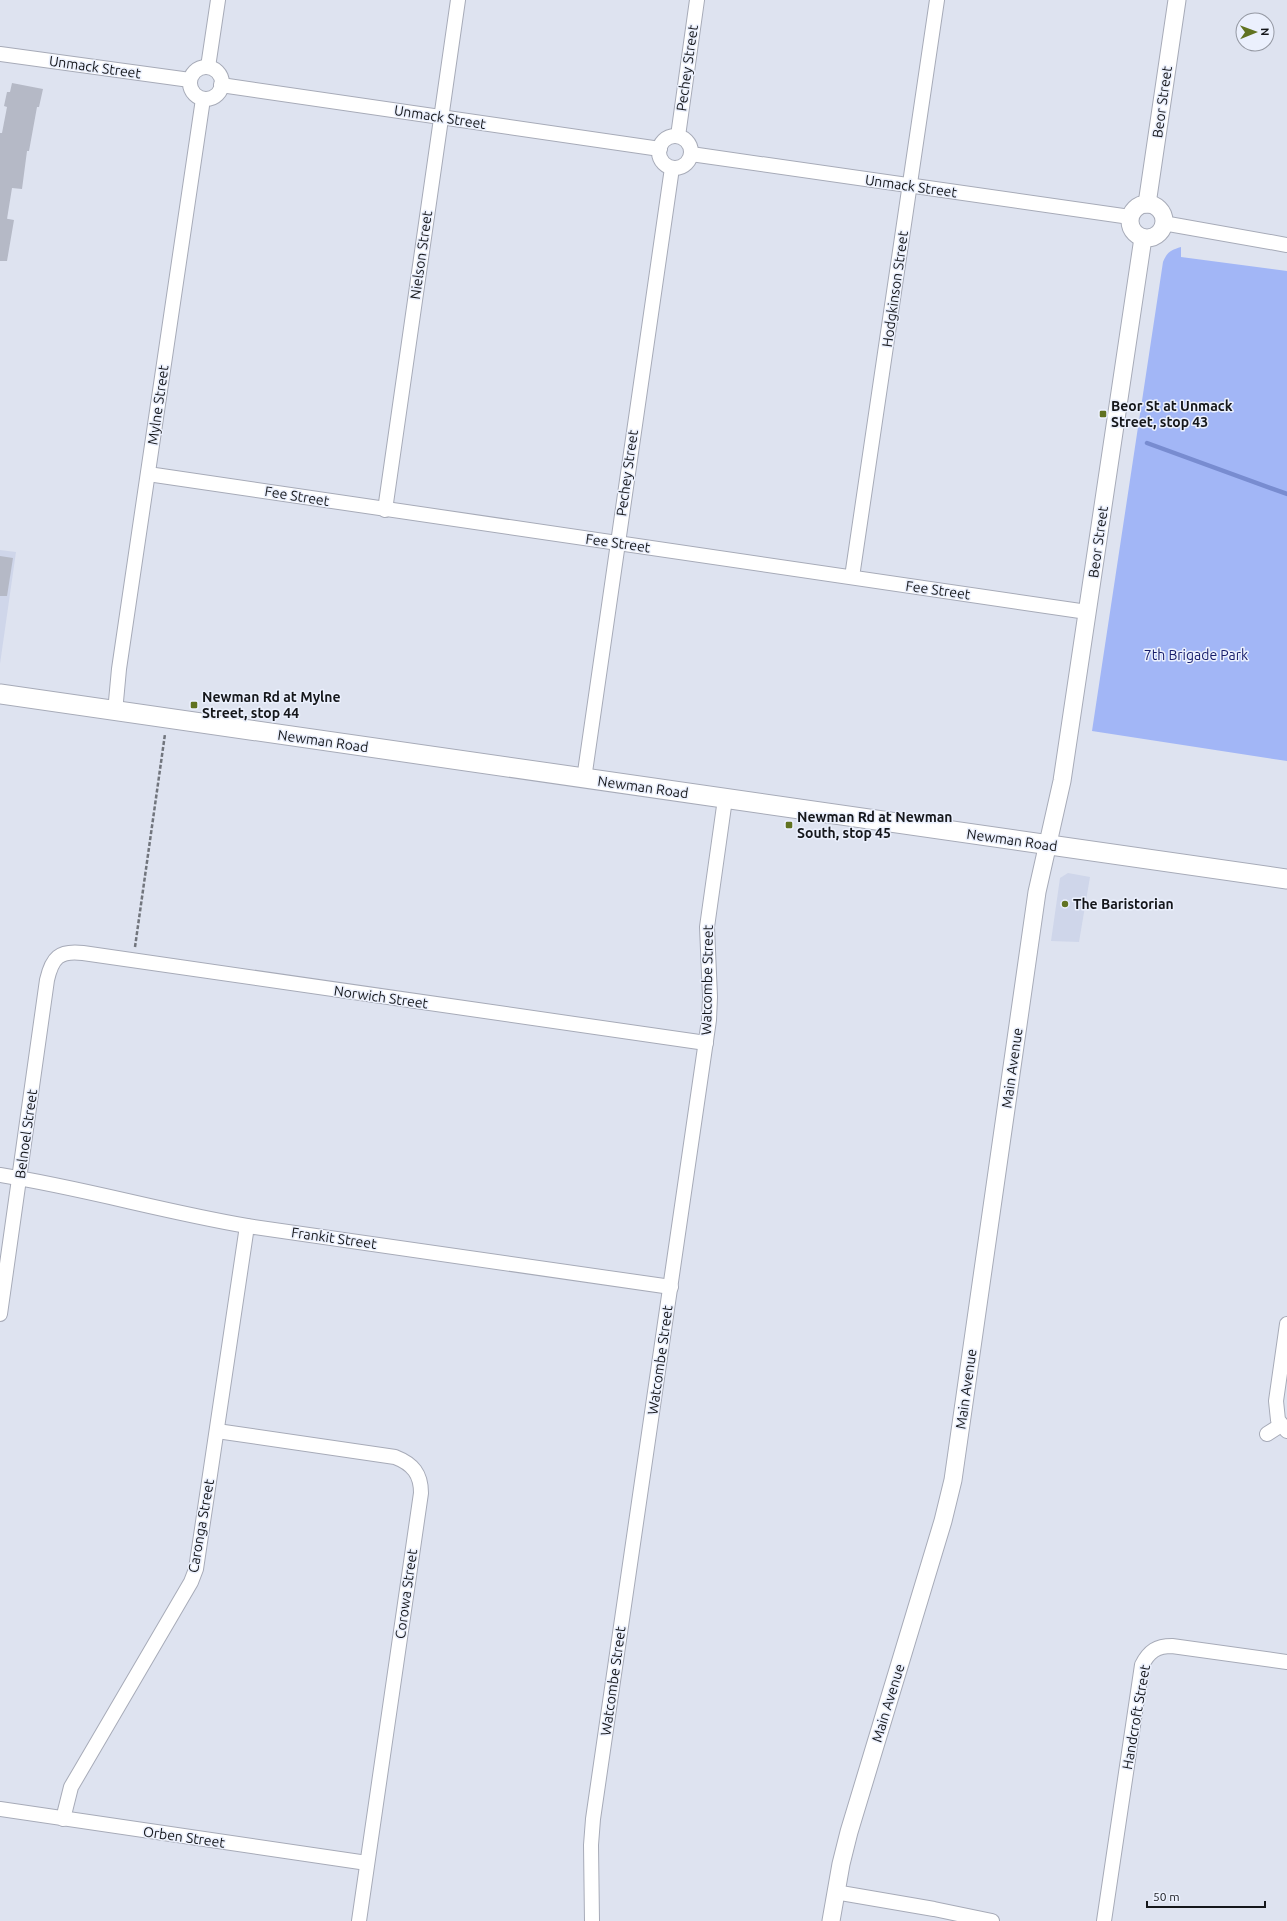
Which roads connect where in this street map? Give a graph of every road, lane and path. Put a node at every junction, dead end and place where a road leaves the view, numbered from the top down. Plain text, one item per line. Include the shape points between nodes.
1 (218, 0) edge
2 (458, 0) edge
3 (697, 0) edge
4 (938, 0) edge
5 (1178, 0) edge
6 (0, 54) edge
7 (208, 67) junction
8 (190, 80) junction
9 (221, 85) junction
10 (203, 99) junction
11 (441, 117) junction
12 (678, 136) junction
13 (660, 149) junction
14 (691, 154) junction
15 (672, 168) junction
16 (910, 186) junction
17 (1147, 204) junction
18 (1130, 217) junction
19 (1163, 223) junction
20 (1143, 238) junction
21 (1287, 245) edge
22 (148, 474) junction
23 (385, 510) junction
24 (617, 543) junction
25 (852, 577) junction
26 (1087, 612) junction
27 (0, 694) edge
28 (115, 712) junction
29 (168, 719) junction
30 (584, 778) junction
31 (725, 799) junction
32 (1048, 845) junction
33 (1287, 880) edge
34 (58, 957) joint
35 (132, 961) junction
36 (706, 1043) junction
37 (0, 1175) edge
38 (20, 1178) junction
39 (247, 1226) junction
40 (671, 1287) junction
41 (0, 1314) edge
42 (1287, 1324) edge
43 (1284, 1428) edge
44 (217, 1431) junction
45 (1267, 1434) dead end
46 (1287, 1662) edge
47 (0, 1809) edge
48 (63, 1819) junction
49 (367, 1863) junction
50 (835, 1892) junction
51 (976, 1919) edge
52 (359, 1921) edge
53 (592, 1921) edge
54 (831, 1921) edge
55 (992, 1921) edge
56 (1104, 1921) edge

1 - 7 street
2 - 11 street, Nielson Street
3 - 12 street, Pechey Street
4 - 16 street, Hodgkinson Street
5 - 17 street, Beor Street
6 - 8 street, Unmack Street
7 - 8 street via 194,72
7 - 9 street via 220,76
8 - 10 street via 194,94
9 - 10 street via 217,94
9 - 11 street, Unmack Street
10 - 22 street, Mylne Street
11 - 13 street, Unmack Street
11 - 23 street, Nielson Street
12 - 13 street via 664,140
12 - 14 street via 687,140
13 - 15 street via 661,159
14 - 15 street via 690,159 682,166
14 - 16 street, Unmack Street
15 - 24 street, Pechey Street
16 - 18 street, Unmack Street
16 - 25 street, Hodgkinson Street
17 - 18 street via 1136,208
17 - 19 street via 1158,208
18 - 20 street via 1131,228
19 - 20 street via 1162,228 1154,236
19 - 21 street
20 - 26 street, Beor Street
22 - 23 street, Fee Street
22 - 28 street, Mylne Street via 119,668
23 - 24 street, Fee Street
24 - 25 street, Fee Street
24 - 30 street, Pechey Street
25 - 26 street, Fee Street
26 - 32 street, Beor Street via 1062,781
27 - 28 main road, Newman Road
28 - 29 main road, Newman Road
29 - 30 main road, Newman Road
29 - 35 path
30 - 31 main road, Newman Road
31 - 32 main road, Newman Road
31 - 36 street, Watcombe Street via 707,927 710,997
32 - 33 main road, Newman Road
32 - 50 street, Main Avenue via 1038,892 951,1487 849,1832
34 - 35 street, Norwich Street via 75,952
34 - 38 street, Belnoel Street via 51,966 47,980
35 - 36 street, Norwich Street
36 - 40 street, Watcombe Street
37 - 38 street, Frankit Street
38 - 39 street, Frankit Street
38 - 41 street, Belnoel Street
39 - 40 street, Frankit Street
39 - 44 street, Caronga Street
40 - 53 street, Watcombe Street via 593,1819
42 - 43 street via 1276,1401 1276,1416
43 - 45 street
44 - 48 street, Caronga Street via 196,1569 191,1582 81,1770 69,1794
44 - 49 street, Corowa Street via 395,1457 412,1465 421,1483
46 - 56 street, Handcroft Street via 1172,1646 1158,1648 1146,1656 1142,1665
47 - 48 street, Orben Street
48 - 49 street, Orben Street
49 - 52 street, Corowa Street
50 - 51 street
50 - 54 street, Main Avenue
51 - 55 street

